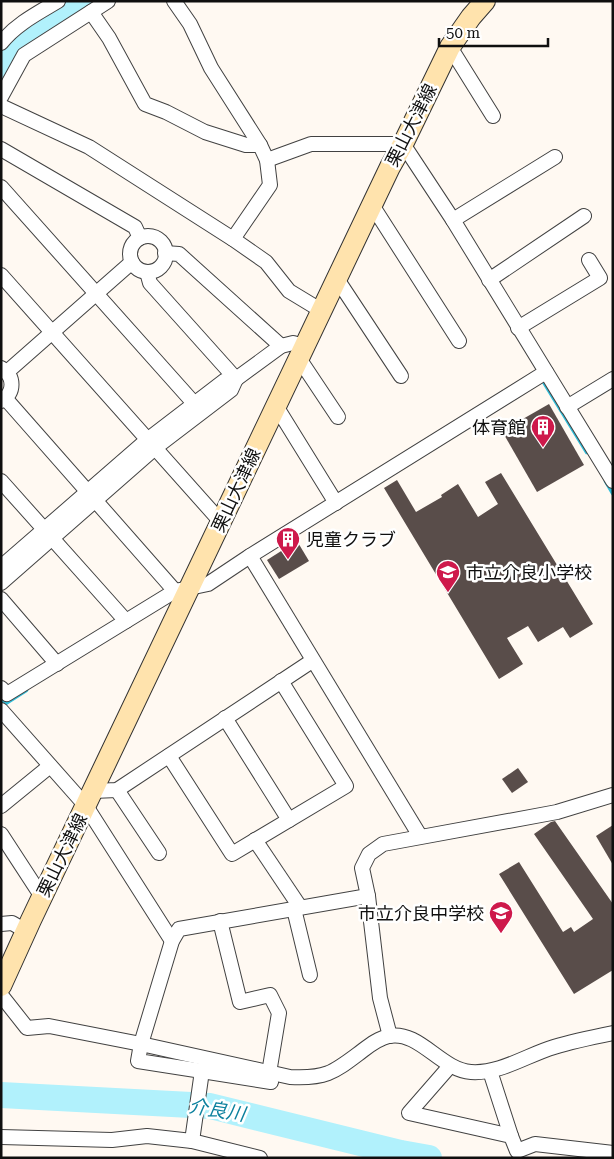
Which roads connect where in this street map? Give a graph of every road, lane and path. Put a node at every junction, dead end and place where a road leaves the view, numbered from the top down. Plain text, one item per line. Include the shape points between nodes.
1 (58, 1) edge
2 (108, 1) edge
3 (174, 1) edge
4 (485, 1) edge
5 (91, 12) junction
6 (1, 43) edge
7 (450, 48) junction
8 (1, 97) edge
9 (1, 106) edge
10 (493, 116) dead end
11 (403, 144) junction
12 (260, 145) junction
13 (1, 149) edge
14 (555, 157) dead end
15 (267, 160) junction
16 (1, 187) edge
17 (372, 205) junction
18 (584, 216) dead end
19 (453, 220) junction
20 (140, 238) junction
21 (233, 239) junction
22 (165, 253) junction
23 (589, 260) dead end
24 (132, 262) junction
25 (147, 272) junction
26 (1, 275) edge
27 (337, 279) junction
28 (489, 280) junction
29 (96, 293) junction
30 (322, 311) junction
31 (518, 328) junction
32 (52, 332) junction
33 (459, 341) dead end
34 (281, 346) junction
35 (301, 352) junction
36 (4, 370) edge
37 (546, 372) junction
38 (401, 376) dead end
39 (236, 379) junction
40 (613, 379) edge
41 (4, 400) edge
42 (276, 406) junction
43 (567, 407) junction
44 (198, 408) junction
45 (338, 417) dead end
46 (151, 444) junction
47 (612, 478) edge
48 (1, 481) edge
49 (92, 496) junction
50 (336, 503) junction
51 (221, 522) junction
52 (48, 534) junction
53 (250, 556) junction
54 (1, 567) edge
55 (1, 583) edge
56 (183, 589) junction
57 (1, 599) edge
58 (126, 621) junction
59 (312, 661) junction
60 (57, 664) junction
61 (281, 681) junction
62 (1, 688) edge
63 (1, 710) edge
64 (225, 718) junction
65 (169, 756) junction
66 (50, 766) junction
67 (116, 790) junction
68 (613, 795) edge
69 (90, 798) junction
70 (2, 803) edge
71 (288, 820) junction
72 (1, 834) edge
73 (420, 836) junction
74 (255, 840) junction
75 (159, 853) dead end
76 (368, 896) junction
77 (42, 897) junction
78 (297, 908) junction
79 (220, 921) junction
80 (1, 924) edge
81 (26, 931) junction
82 (172, 941) junction
83 (310, 975) dead end
84 (1, 986) edge
85 (1, 995) edge
86 (613, 1033) edge
87 (390, 1036) junction
88 (141, 1044) junction
89 (450, 1066) junction
90 (490, 1071) junction
91 (268, 1073) junction
92 (201, 1077) junction
93 (290, 1077) junction
94 (192, 1134) junction
95 (511, 1136) junction
96 (1, 1137) edge
97 (613, 1153) edge
98 (260, 1158) edge

1 - 6 street via 26,20
2 - 5 street
3 - 12 street via 190,24 211,68
4 - 7 main road, 栗山大津線
5 - 8 street via 24,55
5 - 12 street via 145,104 205,132 246,145
7 - 10 street
7 - 11 main road, 栗山大津線
9 - 21 street via 89,147
11 - 15 street via 311,144
11 - 17 main road, 栗山大津線
11 - 19 street
12 - 15 street
13 - 20 street via 135,227
14 - 19 street
15 - 21 street via 270,185
16 - 29 street
17 - 27 main road, 栗山大津線
17 - 33 street
18 - 28 street
19 - 28 street
20 - 22 street via 156,238
20 - 24 street via 132,245
21 - 30 street via 266,262 288,291
22 - 25 street via 162,264
22 - 34 street via 179,254
23 - 31 street via 600,278
24 - 25 street
24 - 29 street
25 - 39 street via 150,283
26 - 32 street
27 - 30 main road, 栗山大津線
27 - 38 street
28 - 31 street
29 - 32 street
29 - 44 street
30 - 35 main road, 栗山大津線
31 - 37 street
32 - 36 street
32 - 46 street
34 - 35 street via 293,343
34 - 39 street
35 - 42 main road, 栗山大津線
35 - 45 street
36 - 41 street via 12,380 9,395
37 - 43 street
37 - 50 street
39 - 44 street via 224,381
40 - 43 street
41 - 49 street
42 - 50 street
42 - 51 main road, 栗山大津線
43 - 47 street
44 - 46 street
46 - 49 street
46 - 51 street
48 - 52 street
49 - 52 street
49 - 56 street
50 - 53 street
51 - 56 main road, 栗山大津線
52 - 54 street
52 - 55 street
52 - 58 street
53 - 56 street via 208,584
53 - 59 street
56 - 58 street
56 - 69 main road, 栗山大津線
57 - 60 street
58 - 60 street
59 - 61 street
59 - 73 street
60 - 62 street via 7,694
61 - 64 street
61 - 71 street via 346,786
63 - 66 street
64 - 65 street
64 - 71 street
65 - 67 street
65 - 74 street via 232,854
66 - 69 street
66 - 70 street
67 - 69 street
67 - 75 street
68 - 73 street via 557,812
69 - 77 main road, 栗山大津線
69 - 82 street
71 - 74 street
72 - 77 street
73 - 76 street via 383,844 369,854 362,868
74 - 78 street
76 - 78 street
76 - 87 street via 380,998
77 - 81 main road, 栗山大津線
78 - 79 street
78 - 83 street
79 - 82 street via 179,929
79 - 91 street via 240,1002 270,995 279,1013
80 - 81 street via 12,923
81 - 84 main road, 栗山大津線
82 - 88 street
85 - 88 street via 27,1028 49,1026
86 - 90 street via 553,1047
87 - 89 street via 422,1045
87 - 93 street via 374,1042 324,1075
88 - 91 street
88 - 92 street via 138,1061
89 - 90 street via 469,1072
89 - 95 street via 408,1112
90 - 95 street
91 - 93 street
92 - 93 street via 286,1084
92 - 94 street
94 - 96 street via 112,1140
94 - 98 street
95 - 97 street via 516,1151 535,1144

